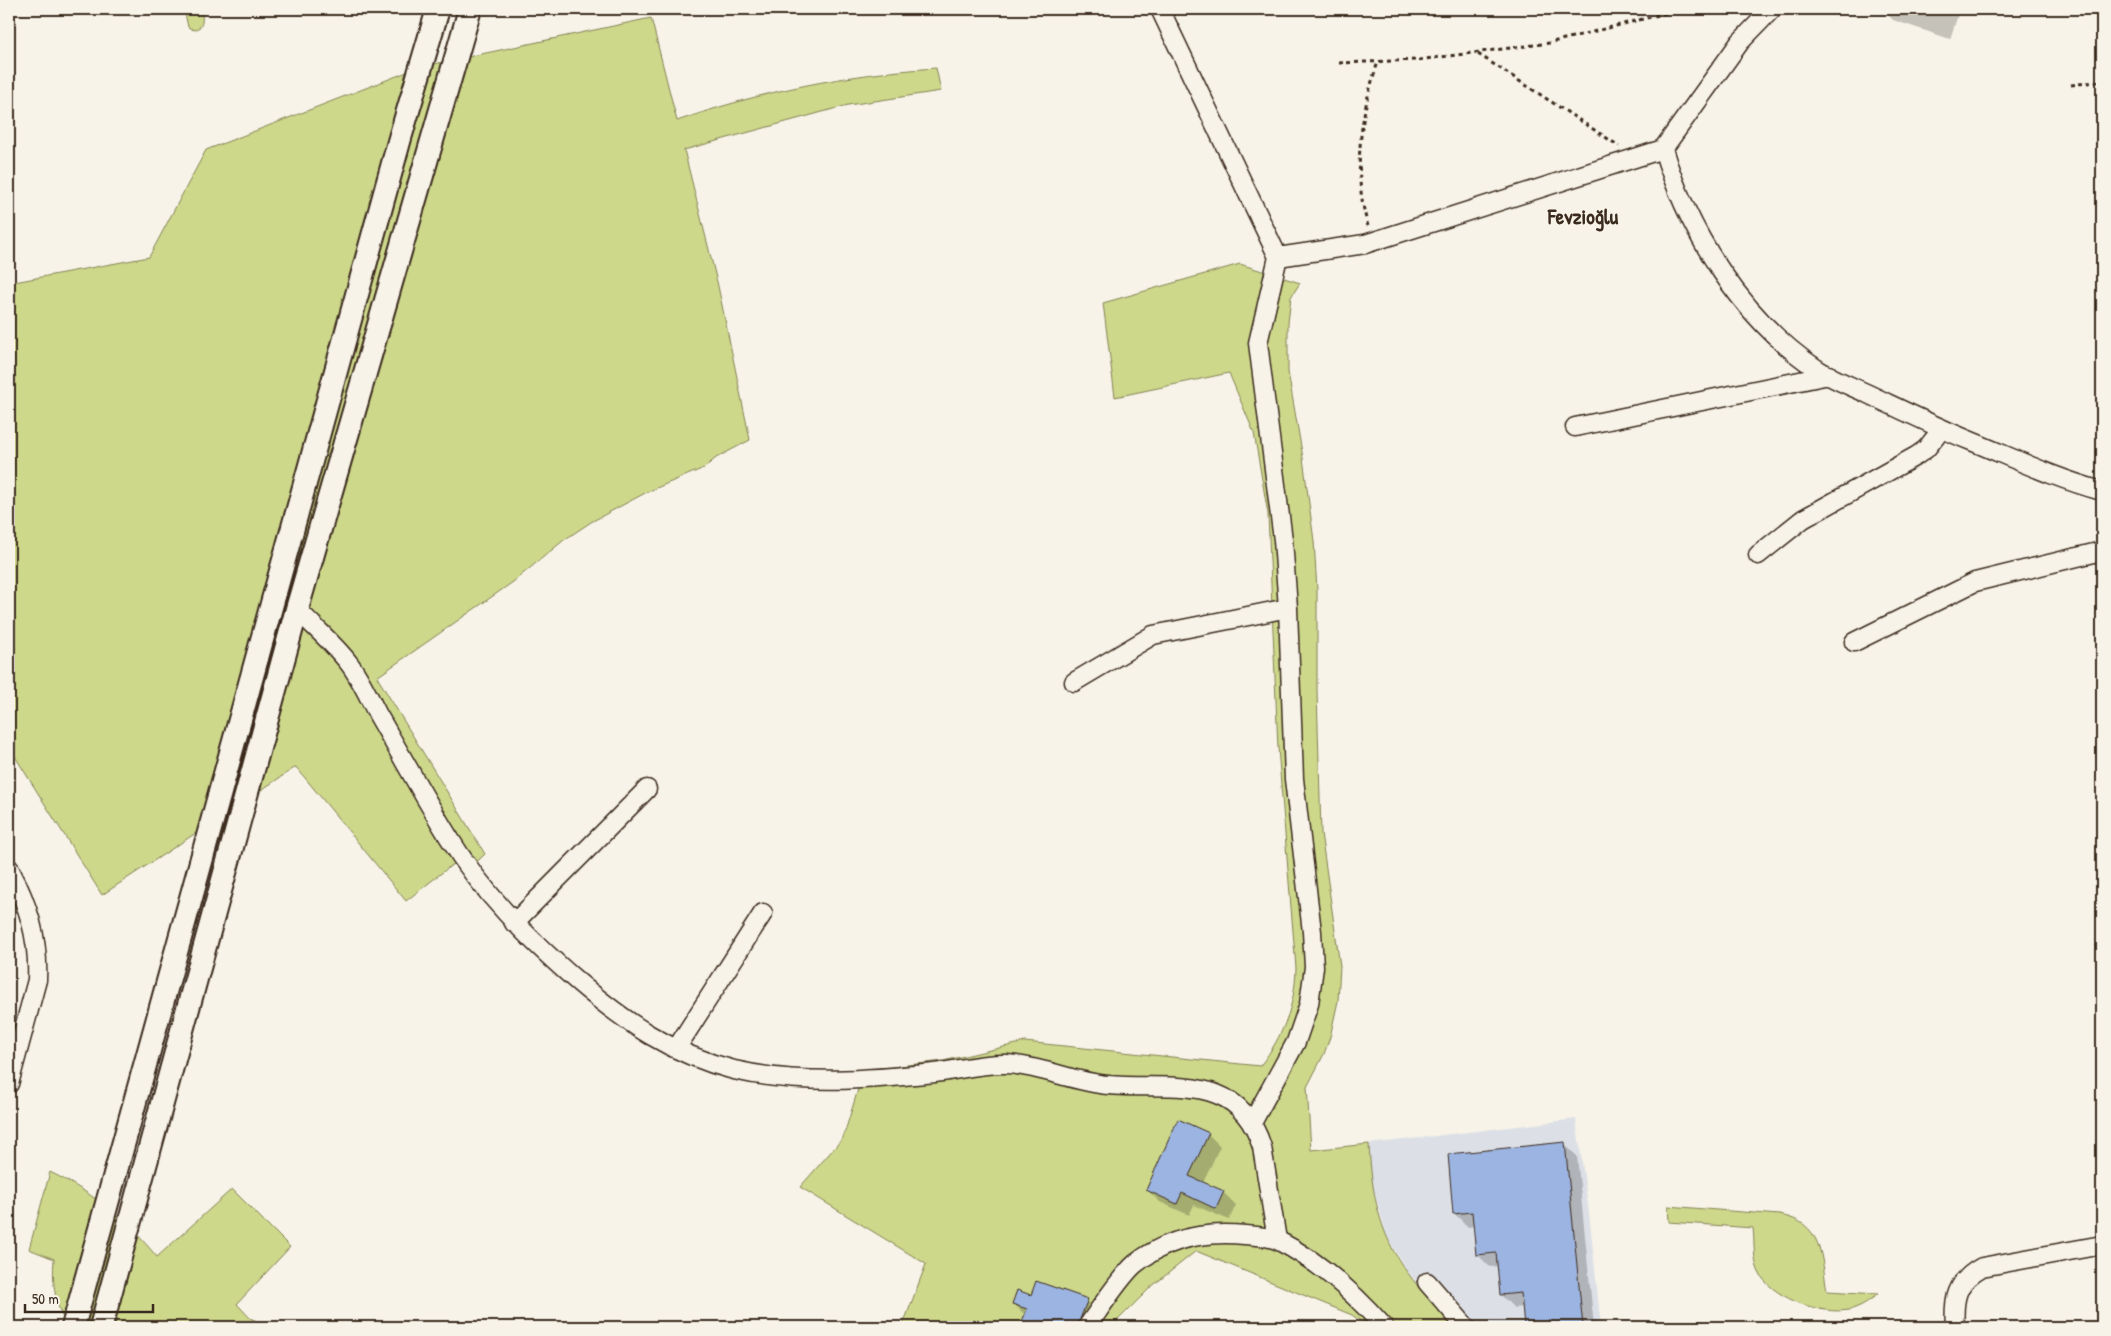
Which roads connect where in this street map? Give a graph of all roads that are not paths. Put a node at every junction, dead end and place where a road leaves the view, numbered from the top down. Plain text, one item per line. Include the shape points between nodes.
1 (438, 9) edge
2 (470, 9) edge
3 (1160, 9) edge
4 (1772, 9) edge
5 (1663, 149) junction
6 (1278, 256) junction
7 (1829, 375) junction
8 (1575, 428) dead end
9 (1942, 429) junction
10 (2102, 491) edge
11 (2102, 551) edge
12 (1758, 555) dead end
13 (1288, 608) junction
14 (297, 609) junction
15 (1854, 642) dead end
16 (1074, 682) dead end
17 (648, 789) dead end
18 (9, 868) edge
19 (763, 913) dead end
20 (514, 923) junction
21 (676, 1049) junction
22 (9, 1084) edge
23 (1252, 1123) junction
24 (1277, 1240) junction
25 (2102, 1245) edge
26 (1427, 1282) dead end
27 (73, 1327) edge
28 (101, 1327) edge
29 (1087, 1327) edge
30 (1384, 1327) edge
31 (1466, 1327) edge
32 (1955, 1327) edge

1 - 27 main road
2 - 14 main road
3 - 6 street
4 - 5 street via 1740,42
5 - 6 street via 1372,242
5 - 7 street via 1684,206 1725,276 1777,335 1817,369
6 - 13 street via 1258,343 1278,487
7 - 8 street
7 - 9 street
9 - 10 street via 2078,485
9 - 12 street via 1916,456 1803,519
11 - 15 street via 1975,582
13 - 16 street via 1153,635
13 - 23 street via 1294,779 1314,967 1309,1004 1296,1042
14 - 20 street via 349,663 449,838
14 - 28 main road
17 - 20 street
18 - 22 street via 29,911 38,963 37,980
19 - 21 street
20 - 21 street via 599,1001 644,1032
21 - 23 street via 734,1070 788,1078 904,1076 987,1064 1027,1066 1105,1085 1207,1090 1228,1098
23 - 24 street via 1262,1147
24 - 29 street via 1212,1233 1161,1247 1133,1266
24 - 30 street via 1332,1277
25 - 32 street via 1982,1266 1960,1287 1954,1307
26 - 31 street

